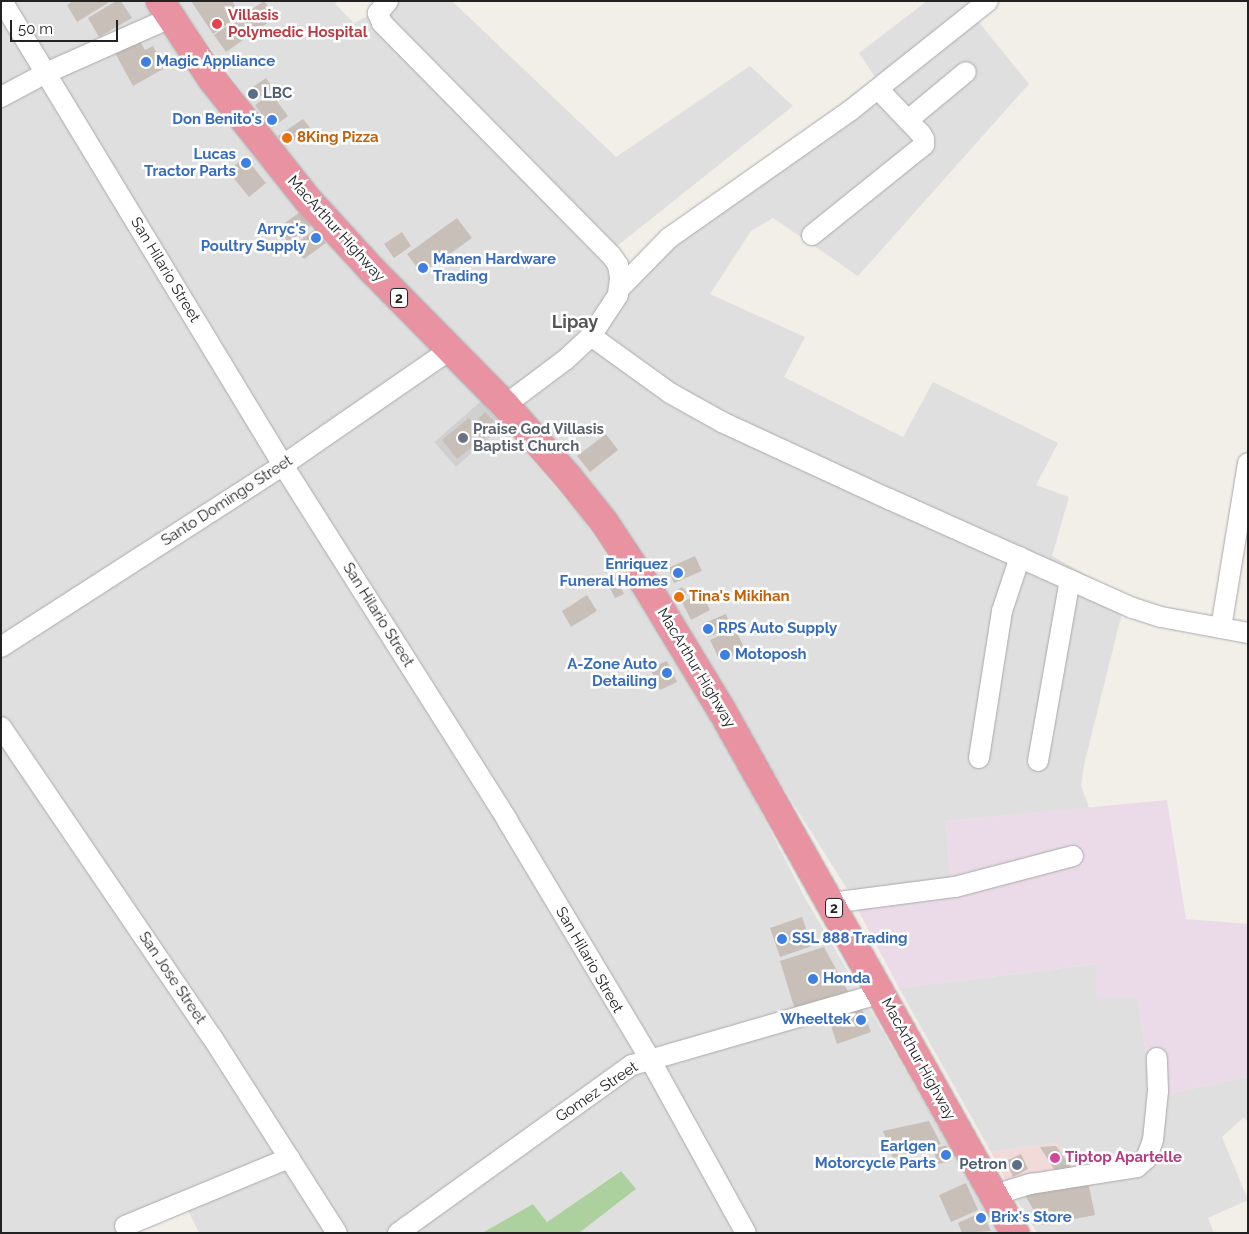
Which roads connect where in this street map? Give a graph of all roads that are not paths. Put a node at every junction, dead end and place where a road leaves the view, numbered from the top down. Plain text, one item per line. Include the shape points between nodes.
1 (2, 1) edge
2 (388, 1) edge
3 (988, 1) edge
4 (165, 10) edge
5 (966, 72) dead end
6 (46, 73) junction
7 (878, 89) junction
8 (1, 97) edge
9 (908, 120) junction
10 (812, 235) dead end
11 (620, 288) junction
12 (591, 336) junction
13 (450, 350) junction
14 (505, 405) junction
15 (1248, 463) edge
16 (283, 465) junction
17 (1020, 557) junction
18 (1070, 580) junction
19 (1221, 628) junction
20 (1248, 633) edge
21 (1, 647) edge
22 (1, 727) edge
23 (979, 758) dead end
24 (1038, 761) dead end
25 (1073, 856) dead end
26 (831, 903) junction
27 (881, 993) junction
28 (1157, 1058) dead end
29 (650, 1060) junction
30 (289, 1158) junction
31 (994, 1195) junction
32 (125, 1226) dead end
33 (337, 1233) edge
34 (398, 1233) edge
35 (746, 1233) edge
36 (1015, 1233) edge

1 - 6 street, San Hilario Street
2 - 11 street via 378,13 382,23 611,255 618,265
3 - 7 street
4 - 6 street
4 - 13 highway, MacArthur Highway / 2 via 218,87 308,200
5 - 9 street
6 - 8 street
6 - 16 street, San Hilario Street
7 - 9 street
7 - 11 street via 669,238
9 - 10 street via 924,140 923,148
11 - 12 street
12 - 14 street
12 - 17 street via 670,393 722,422
13 - 14 highway, MacArthur Highway / 2
13 - 16 street, Santo Domingo Street
14 - 26 highway, MacArthur Highway / 2 via 598,515 647,587 721,709
15 - 19 street
16 - 21 street, Santo Domingo Street
16 - 29 street, San Hilario Street via 502,811
17 - 18 street
17 - 23 street via 1002,611
18 - 19 street via 1132,608
18 - 24 street
19 - 20 street
22 - 30 street, San Jose Street via 206,1029
25 - 26 street via 955,887
26 - 27 highway, MacArthur Highway / 2
27 - 29 street, Gomez Street
27 - 31 highway, MacArthur Highway / 2
28 - 31 street via 1158,1091 1153,1140 1146,1159 1137,1167 1031,1184
29 - 34 street, Gomez Street via 632,1065
29 - 35 street, San Hilario Street
30 - 32 street
30 - 33 street, San Jose Street
31 - 36 highway, MacArthur Highway / 2

